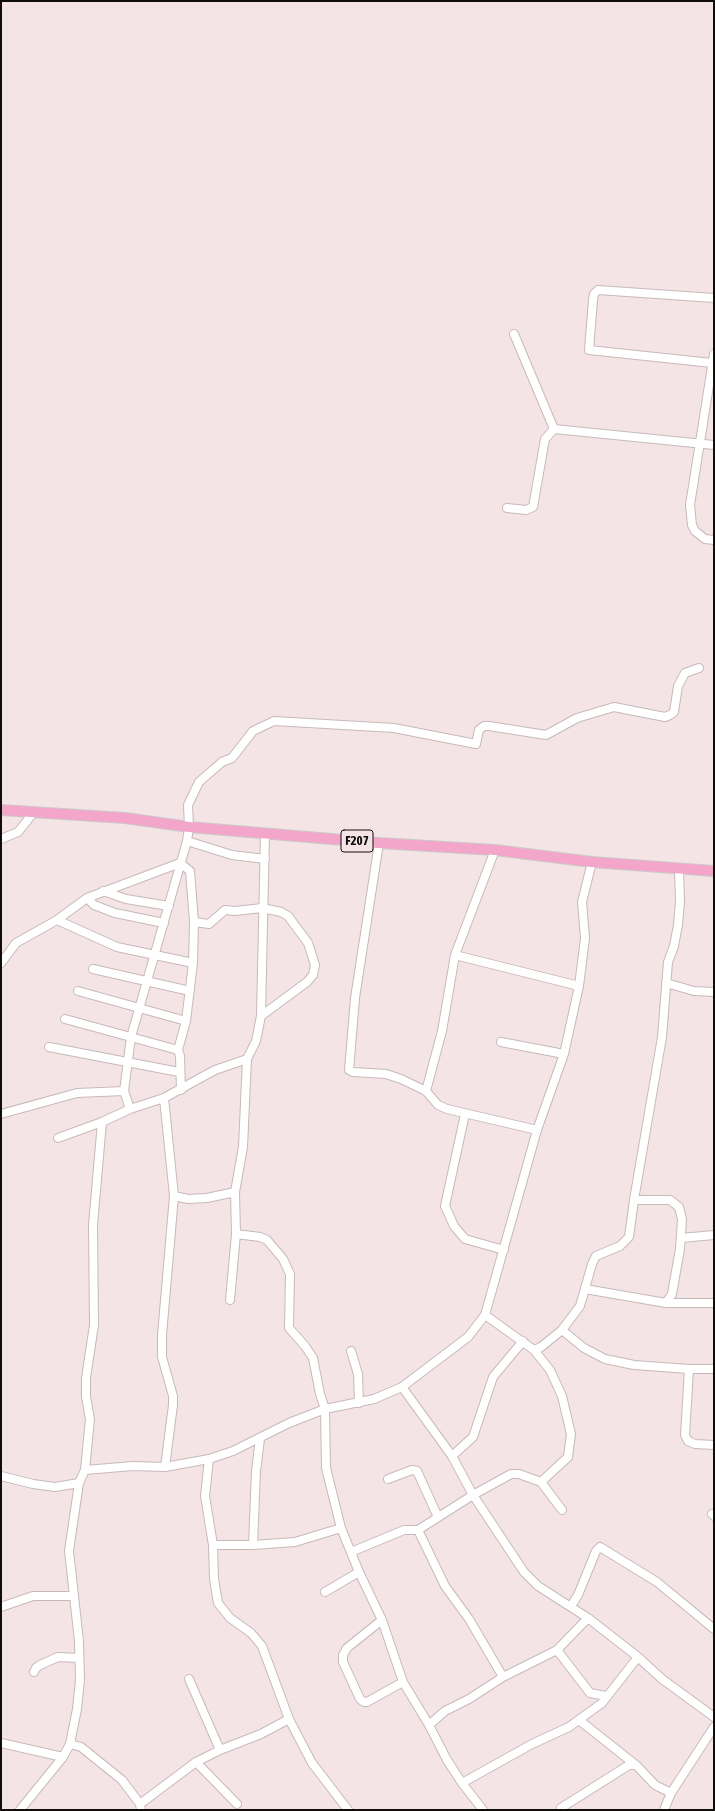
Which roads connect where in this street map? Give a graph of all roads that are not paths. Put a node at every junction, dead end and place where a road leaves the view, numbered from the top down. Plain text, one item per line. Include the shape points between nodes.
1 (714, 298) edge
2 (514, 334) dead end
3 (714, 354) edge
4 (712, 363) junction
5 (554, 428) junction
6 (701, 443) junction
7 (714, 445) edge
8 (507, 508) dead end
9 (714, 540) edge
10 (699, 668) dead end
11 (1, 810) edge
12 (34, 812) junction
13 (189, 827) junction
14 (265, 833) junction
15 (1, 839) edge
16 (187, 841) junction
17 (379, 843) junction
18 (495, 850) junction
19 (265, 859) junction
20 (592, 862) junction
21 (180, 863) junction
22 (679, 869) junction
23 (714, 871) edge
24 (103, 891) junction
25 (87, 898) junction
26 (169, 906) junction
27 (262, 908) junction
28 (57, 920) junction
29 (194, 922) junction
30 (164, 923) junction
31 (456, 955) junction
32 (155, 956) junction
33 (1, 963) edge
34 (193, 963) junction
35 (93, 969) dead end
36 (147, 982) junction
37 (666, 983) junction
38 (579, 986) junction
39 (78, 991) dead end
40 (190, 991) junction
41 (714, 992) edge
42 (140, 1008) junction
43 (261, 1016) junction
44 (66, 1019) dead end
45 (186, 1021) junction
46 (131, 1037) junction
47 (501, 1042) dead end
48 (49, 1048) dead end
49 (178, 1050) junction
50 (564, 1054) junction
51 (247, 1059) junction
52 (128, 1063) junction
53 (179, 1072) junction
54 (182, 1090) junction
55 (124, 1091) junction
56 (426, 1091) junction
57 (164, 1098) junction
58 (130, 1109) junction
59 (1, 1114) edge
60 (465, 1114) junction
61 (102, 1122) junction
62 (538, 1130) junction
63 (58, 1138) dead end
64 (235, 1192) junction
65 (174, 1196) junction
66 (634, 1200) junction
67 (236, 1234) junction
68 (714, 1236) edge
69 (681, 1238) junction
70 (504, 1250) junction
71 (585, 1289) junction
72 (230, 1300) dead end
73 (666, 1303) junction
74 (714, 1303) edge
75 (486, 1315) junction
76 (562, 1330) junction
77 (523, 1341) junction
78 (534, 1350) junction
79 (351, 1351) dead end
80 (689, 1369) junction
81 (714, 1369) edge
82 (402, 1387) junction
83 (359, 1403) junction
84 (325, 1409) junction
85 (260, 1439) junction
86 (714, 1445) edge
87 (452, 1456) junction
88 (210, 1459) junction
89 (165, 1468) junction
90 (85, 1470) junction
91 (1, 1476) edge
92 (388, 1479) dead end
93 (541, 1482) junction
94 (79, 1483) junction
95 (473, 1495) junction
96 (562, 1510) dead end
97 (438, 1517) junction
98 (341, 1528) junction
99 (418, 1530) junction
100 (213, 1545) junction
101 (253, 1545) junction
102 (351, 1552) junction
103 (359, 1572) junction
104 (325, 1592) dead end
105 (73, 1596) junction
106 (571, 1606) junction
107 (1, 1607) edge
108 (588, 1618) junction
109 (382, 1620) junction
110 (714, 1628) edge
111 (558, 1650) junction
112 (638, 1657) junction
113 (79, 1658) junction
114 (34, 1672) dead end
115 (503, 1677) junction
116 (189, 1679) dead end
117 (402, 1682) junction
118 (606, 1696) junction
119 (714, 1717) edge
120 (289, 1719) junction
121 (579, 1720) junction
122 (429, 1725) junction
123 (714, 1727) edge
124 (1, 1743) edge
125 (70, 1744) junction
126 (220, 1750) junction
127 (63, 1757) junction
128 (196, 1762) junction
129 (633, 1764) junction
130 (462, 1783) junction
131 (670, 1793) junction
132 (237, 1804) dead end
133 (140, 1807) edge
134 (561, 1808) dead end
135 (20, 1810) edge
136 (348, 1810) edge
137 (483, 1810) edge
138 (664, 1810) edge

1 - 4 street via 598,290 593,300 589,350
2 - 5 street
3 - 4 street
4 - 6 street
5 - 6 street
5 - 8 street via 545,439 533,507 526,510
6 - 7 street
6 - 9 street via 690,516 699,536
10 - 13 street via 685,673 678,686 674,712 665,717 614,706 577,718 546,735 484,726 479,730 476,744 394,728 274,721 253,731 232,758 222,762 199,782 188,805
11 - 12 main road, F207
12 - 13 main road, F207 via 125,818
12 - 15 street via 18,832
13 - 14 main road, F207
13 - 16 street
14 - 17 main road, F207
14 - 19 street
16 - 19 street via 232,855
16 - 21 street
17 - 18 main road, F207
17 - 56 street via 355,998 349,1070 386,1074
18 - 20 main road, F207
18 - 31 street
19 - 27 street
20 - 22 main road, F207
20 - 38 street via 582,902 585,938
21 - 24 street
21 - 26 street
21 - 29 street via 190,871
22 - 23 main road, F207
22 - 37 street via 678,925 668,962
24 - 25 street
24 - 26 street via 126,899
25 - 28 street
25 - 30 street via 115,913
26 - 30 street
27 - 29 street via 235,912 225,910 209,924
27 - 43 street
27 - 43 street via 282,912 288,916 308,943 315,965 313,975 307,982
28 - 32 street via 117,947
28 - 33 street via 16,943
29 - 34 street
30 - 32 street
31 - 38 street
31 - 56 street via 442,1031
32 - 34 street
32 - 36 street
34 - 40 street
35 - 36 street
36 - 40 street
36 - 42 street
37 - 41 street via 694,991
37 - 66 street via 662,1037
38 - 50 street
39 - 42 street
40 - 45 street
42 - 45 street
42 - 46 street
43 - 51 street via 256,1041
44 - 46 street
45 - 49 street
46 - 49 street
46 - 52 street
47 - 50 street
48 - 52 street
49 - 53 street
50 - 62 street
51 - 54 street via 215,1070
51 - 64 street via 243,1147
52 - 53 street
52 - 55 street
53 - 54 street
54 - 57 street
55 - 58 street
55 - 59 street via 77,1093
56 - 60 street via 438,1105
57 - 58 street
57 - 65 street
58 - 61 street
60 - 62 street
60 - 70 street via 445,1206 454,1226 465,1239
61 - 63 street
61 - 90 street via 93,1225 94,1326 86,1378 90,1419
62 - 70 street
64 - 65 street via 207,1198 188,1199
64 - 67 street
65 - 89 street via 162,1335 162,1357 173,1396
66 - 69 street via 670,1200 676,1203 682,1219
66 - 71 street via 629,1236 620,1246 596,1256
67 - 72 street
67 - 84 street via 267,1240 283,1259 290,1274 289,1328 313,1358
68 - 69 street
69 - 73 street via 672,1294
70 - 75 street
71 - 73 street
71 - 76 street via 580,1306
73 - 74 street
75 - 77 street
75 - 82 street via 468,1337
76 - 78 street
76 - 80 street via 584,1348 605,1359 634,1365
77 - 78 street
77 - 87 street via 493,1377 473,1437
78 - 93 street via 556,1382 567,1412 571,1434 568,1457
79 - 83 street via 358,1374
80 - 81 street
80 - 86 street via 685,1434 688,1441 694,1444
82 - 83 street
82 - 87 street
83 - 84 street
84 - 85 street
84 - 98 street via 326,1468
85 - 88 street
85 - 101 street
87 - 95 street
88 - 89 street
88 - 100 street via 205,1496
89 - 90 street via 133,1466
90 - 94 street
91 - 94 street via 55,1487
92 - 97 street via 412,1470 417,1471
93 - 95 street via 519,1474 511,1474
93 - 96 street
94 - 105 street via 69,1551
95 - 97 street
95 - 106 street via 524,1572 538,1586
97 - 99 street
98 - 101 street via 295,1542
98 - 102 street
99 - 102 street via 404,1530
99 - 115 street via 444,1586 469,1619
100 - 101 street
100 - 120 street via 218,1603 230,1618 251,1632 262,1646
102 - 103 street
103 - 104 street
103 - 109 street
105 - 107 street via 33,1596
105 - 113 street
106 - 108 street
106 - 110 street via 600,1547 657,1582
108 - 111 street
108 - 112 street
109 - 117 street
109 - 117 street via 347,1648 343,1662 360,1699 364,1702
111 - 115 street
111 - 118 street via 590,1693
112 - 118 street
112 - 119 street via 662,1679
113 - 114 street via 58,1657 36,1668
113 - 125 street via 80,1680
115 - 122 street via 469,1699 445,1710
116 - 126 street
117 - 122 street
118 - 121 street via 602,1703
120 - 126 street via 261,1734
120 - 136 street via 312,1763
121 - 129 street
121 - 130 street
122 - 130 street
123 - 131 street
124 - 127 street
125 - 127 street
125 - 133 street via 81,1747 122,1780
126 - 128 street
127 - 135 street
128 - 132 street
128 - 133 street
129 - 131 street via 638,1766 655,1785
129 - 134 street via 616,1772
130 - 137 street
131 - 138 street

